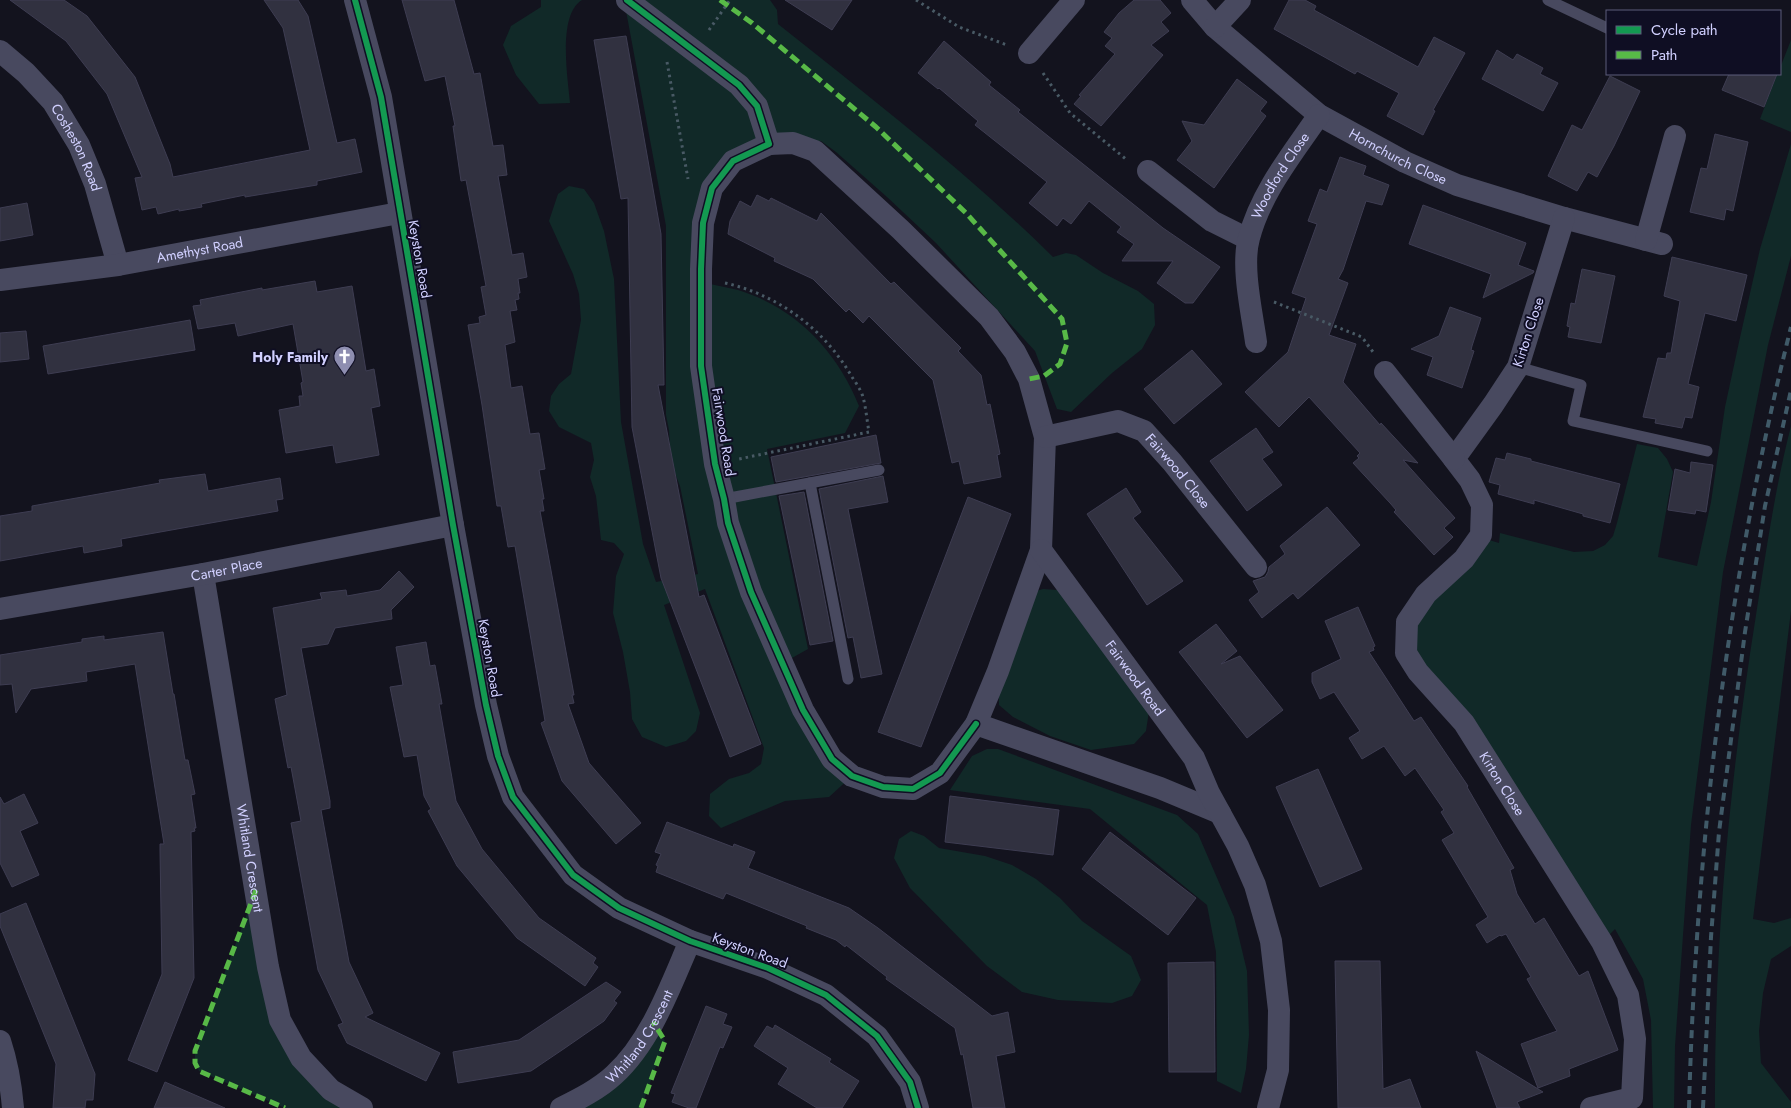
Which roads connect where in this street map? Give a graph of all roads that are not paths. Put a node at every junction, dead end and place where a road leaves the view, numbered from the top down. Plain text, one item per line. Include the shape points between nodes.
1 (355, 0) edge
2 (627, 0) edge
3 (1074, 0) edge
4 (1192, 0) edge
5 (1240, 0) edge
6 (1548, 0) edge
7 (1215, 27) junction
8 (1606, 28) edge
9 (0, 51) edge
10 (1029, 53) road end
11 (1320, 115) junction
12 (1675, 136) dead end
13 (768, 144) junction
14 (1148, 171) road end
15 (399, 213) junction
16 (1564, 218) junction
17 (1248, 239) junction
18 (118, 265) junction
19 (0, 280) edge
20 (1256, 342) dead end
21 (1518, 367) junction
22 (1385, 372) road end
23 (1045, 437) junction
24 (1707, 451) dead end
25 (1454, 459) junction
26 (879, 470) dead end
27 (810, 483) junction
28 (724, 498) junction
29 (453, 525) junction
30 (1041, 550) junction
31 (1256, 567) dead end
32 (202, 574) junction
33 (0, 609) edge
34 (848, 679) dead end
35 (976, 724) junction
36 (1220, 813) junction
37 (690, 941) junction
38 (0, 1041) edge
39 (13, 1108) edge
40 (362, 1108) edge
41 (561, 1108) edge
42 (918, 1108) edge
43 (1268, 1108) edge
44 (1591, 1108) edge

1 - 15 street, Keyston Road via 380,97
2 - 13 street via 739,85 757,106
3 - 10 street
4 - 7 street, Hornchurch Close
5 - 7 street
6 - 8 lane
7 - 11 street, Hornchurch Close
9 - 18 street, Cosheston Road via 53,102 79,145 95,184
11 - 16 street, Hornchurch Close via 1405,162 1456,185
11 - 17 street, Woodford Close via 1272,184
12 - 16 street, Hornchurch Close via 1654,242
13 - 23 street, Fairwood Road via 793,143 815,151 989,317 1015,352 1029,379
13 - 28 street, Fairwood Road via 733,161 712,188 703,223 701,366 715,464
14 - 17 street via 1212,222
15 - 18 street, Amethyst Road
15 - 29 street, Keyston Road
16 - 21 street, Kirton Close
17 - 20 street, Woodford Close via 1246,272
18 - 19 street, Amethyst Road
21 - 24 lane via 1581,386 1573,421
21 - 25 street, Kirton Close
22 - 25 street, Kirton Close
23 - 30 street, Fairwood Road
23 - 31 street, Fairwood Close via 1118,421 1144,431
25 - 44 street, Kirton Close via 1470,480 1482,505 1481,535 1464,559 1426,594 1407,622 1406,653 1418,672 1464,724 1602,942 1628,995 1635,1039 1632,1098
26 - 27 lane
27 - 28 lane
27 - 34 lane
28 - 35 street, Fairwood Road via 728,523 751,592 803,710 832,759 852,776 883,787 913,789 940,773
29 - 32 street, Carter Place
29 - 37 street, Keyston Road via 486,705 498,756 513,797 573,875 619,908
30 - 35 street, Fairwood Road
30 - 36 street, Fairwood Road via 1194,758
32 - 33 street, Carter Place
32 - 40 street, Whitland Crescent via 268,967 280,1020 301,1058 331,1090
35 - 36 street via 1160,788
36 - 43 street, Fairwood Road via 1255,885 1271,941 1279,1010 1278,1070
37 - 41 street, Whitland Crescent via 659,1012 638,1047 614,1076
37 - 42 street, Keyston Road via 768,968 826,995 877,1036 910,1082
38 - 39 street

